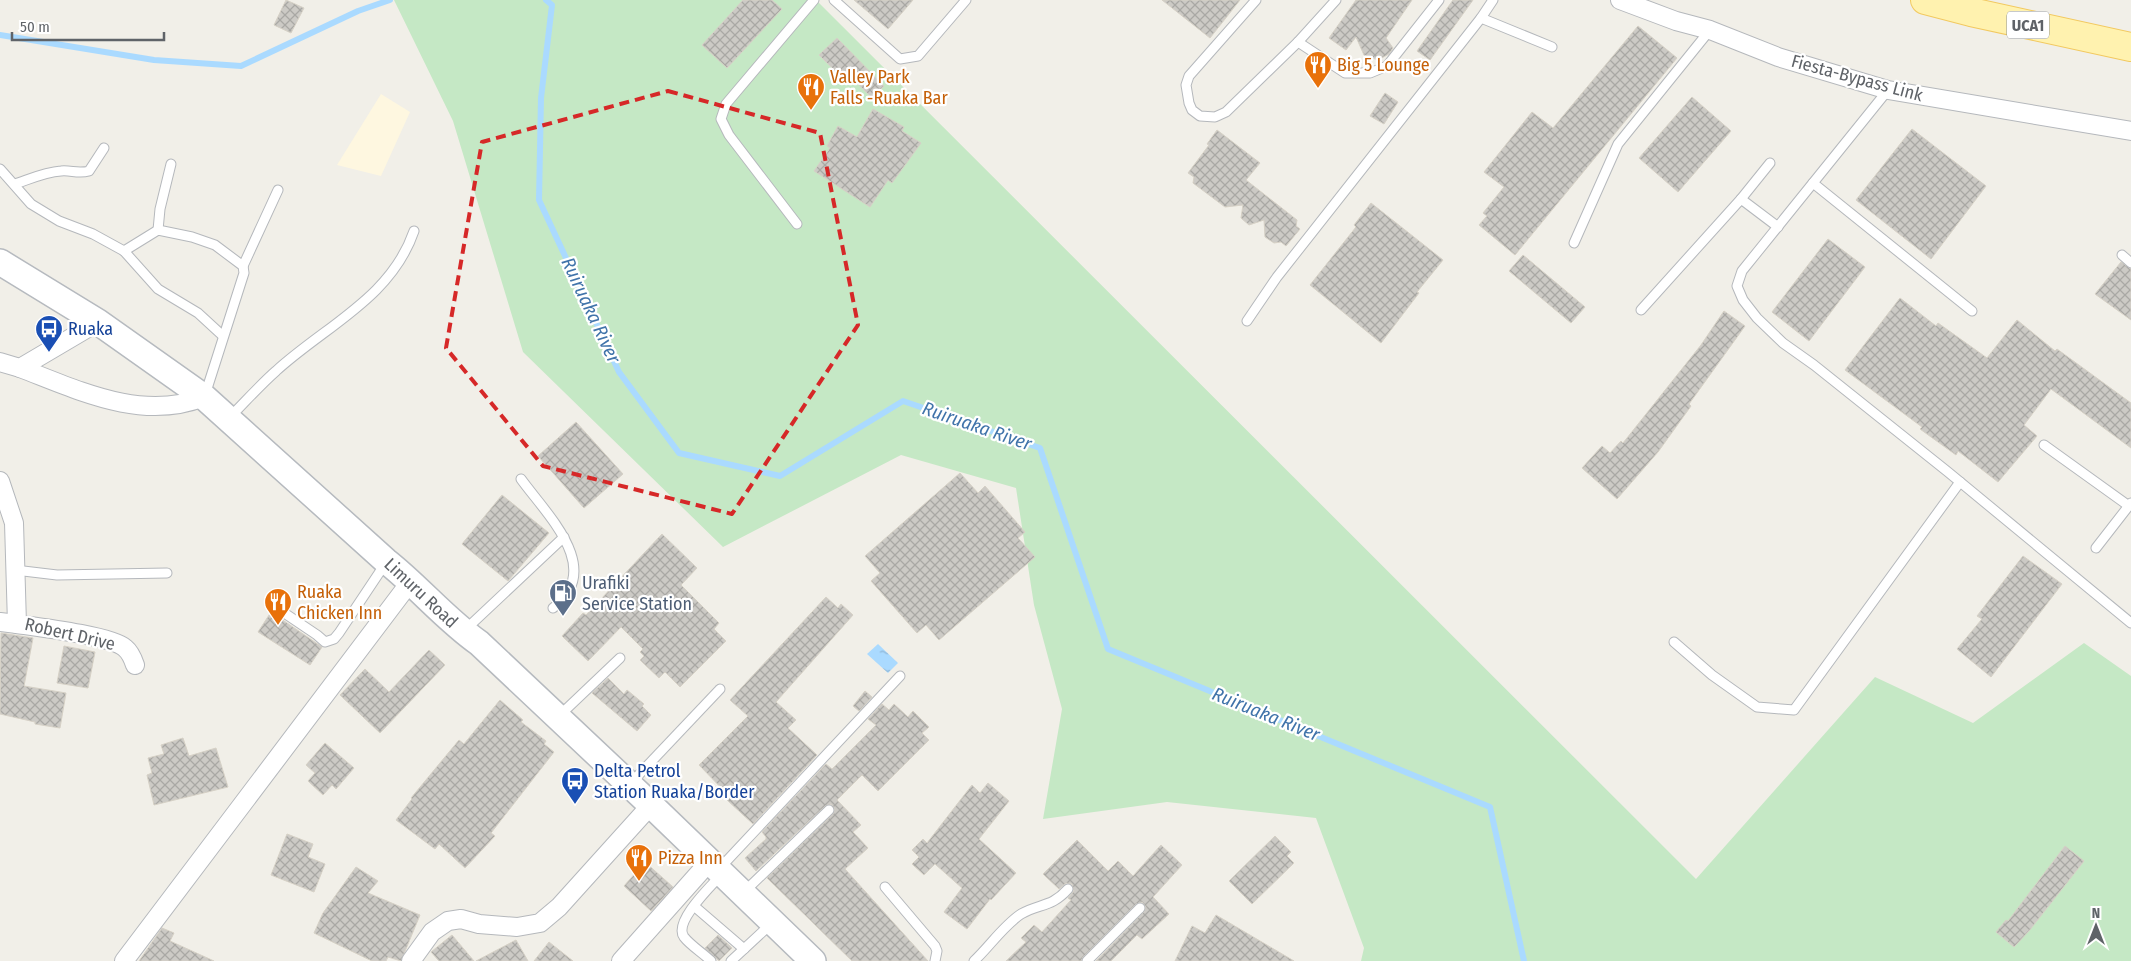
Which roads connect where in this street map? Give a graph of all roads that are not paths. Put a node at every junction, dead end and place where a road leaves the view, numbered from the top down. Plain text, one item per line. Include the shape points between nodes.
1 (814, 0) edge
2 (834, 0) edge
3 (966, 0) edge
4 (1256, 0) edge
5 (1336, 0) edge
6 (1439, 0) edge
7 (1493, 0) edge
8 (1620, 0) edge
9 (1925, 0) edge
10 (1481, 18) junction
11 (1710, 30) junction
12 (1298, 42) junction
13 (1552, 47) dead end
14 (2131, 47) edge
15 (1888, 90) junction
16 (2131, 131) edge
17 (104, 148) dead end
18 (1770, 163) dead end
19 (171, 164) dead end
20 (0, 169) edge
21 (1814, 183) junction
22 (15, 184) junction
23 (278, 190) dead end
24 (1741, 199) junction
25 (797, 224) dead end
26 (1778, 227) junction
27 (158, 230) junction
28 (414, 231) dead end
29 (1574, 243) dead end
30 (124, 250) junction
31 (2122, 255) dead end
32 (0, 262) edge
33 (2131, 263) edge
34 (243, 266) junction
35 (1641, 310) dead end
36 (1972, 311) dead end
37 (1247, 321) dead end
38 (98, 322) junction
39 (223, 336) junction
40 (0, 362) edge
41 (20, 368) junction
42 (204, 398) junction
43 (228, 419) junction
44 (2044, 445) dead end
45 (521, 478) dead end
46 (0, 480) edge
47 (1960, 482) junction
48 (2130, 504) edge
49 (564, 537) junction
50 (2096, 548) dead end
51 (386, 561) junction
52 (15, 570) junction
53 (167, 573) dead end
54 (411, 581) junction
55 (271, 604) dead end
56 (553, 608) dead end
57 (9, 623) edge
58 (2131, 623) edge
59 (463, 632) junction
60 (1674, 642) dead end
61 (620, 658) dead end
62 (135, 665) dead end
63 (900, 676) dead end
64 (720, 689) dead end
65 (557, 718) junction
66 (629, 785) junction
67 (651, 805) junction
68 (829, 810) dead end
69 (716, 869) junction
70 (885, 887) dead end
71 (1068, 888) dead end
72 (742, 894) junction
73 (694, 906) junction
74 (1140, 908) dead end
75 (773, 922) junction
76 (744, 949) junction
77 (124, 961) edge
78 (411, 961) edge
79 (621, 961) edge
80 (711, 961) edge
81 (731, 961) edge
82 (813, 961) edge
83 (936, 961) edge
84 (974, 961) edge
85 (1087, 961) edge

1 - 25 lane via 726,104 721,119 729,135
2 - 3 lane via 900,59 918,56
4 - 12 lane via 1189,76 1186,95 1192,110 1208,118 1226,112
5 - 12 lane
6 - 12 lane via 1387,66 1370,73 1345,73
7 - 10 lane
8 - 11 street, Fiesta-Bypass Link
9 - 14 main road, UCA1
10 - 13 lane
10 - 37 lane via 1277,278
11 - 15 street, Fiesta-Bypass Link via 1778,57
11 - 29 lane via 1618,144
15 - 16 street, Fiesta-Bypass Link
15 - 21 lane
17 - 22 lane via 89,171 79,174 62,171
18 - 24 lane
19 - 27 lane
20 - 22 lane
21 - 26 lane
21 - 36 lane
22 - 30 lane via 31,204 59,221
23 - 34 lane
24 - 26 lane
24 - 35 lane
26 - 47 lane via 1742,271 1737,286 1743,300 1783,343 1814,364
27 - 30 lane
27 - 34 lane via 215,246
28 - 43 lane via 397,267 384,282 337,324 276,371
30 - 39 lane via 158,288 198,313
31 - 33 lane
32 - 38 main road, Limuru Road
34 - 39 lane via 244,273
38 - 41 street
38 - 42 main road, Limuru Road
39 - 42 lane
40 - 41 street
41 - 42 street via 93,396 131,405 165,407
42 - 43 main road, Limuru Road
43 - 51 main road, Limuru Road
44 - 48 lane
45 - 49 lane
46 - 52 street, Robert Drive via 14,523
47 - 58 lane
47 - 60 lane via 1794,710 1757,707 1712,675
48 - 50 lane
49 - 56 lane via 571,550 575,576 569,592
49 - 59 lane
51 - 54 main road, Limuru Road
51 - 55 lane via 334,639 325,642
52 - 53 lane via 57,575
52 - 57 street, Robert Drive
54 - 59 main road, Limuru Road
54 - 77 street
57 - 62 street, Robert Drive via 65,631 115,643 124,647
59 - 65 main road, Limuru Road via 480,643
61 - 65 lane
63 - 69 lane
64 - 66 lane
65 - 66 main road, Limuru Road
66 - 67 main road, Limuru Road
67 - 69 main road, Limuru Road
67 - 78 street via 559,907 540,923 517,927 461,919 448,922 432,932
68 - 72 lane
69 - 72 main road, Limuru Road
69 - 73 lane
69 - 79 street
70 - 83 lane via 935,946
71 - 84 lane via 1055,900 1011,922
72 - 75 main road, Limuru Road
73 - 76 lane
73 - 80 lane via 687,914 682,933
74 - 85 lane
75 - 76 lane
75 - 82 main road, Limuru Road
76 - 81 lane

